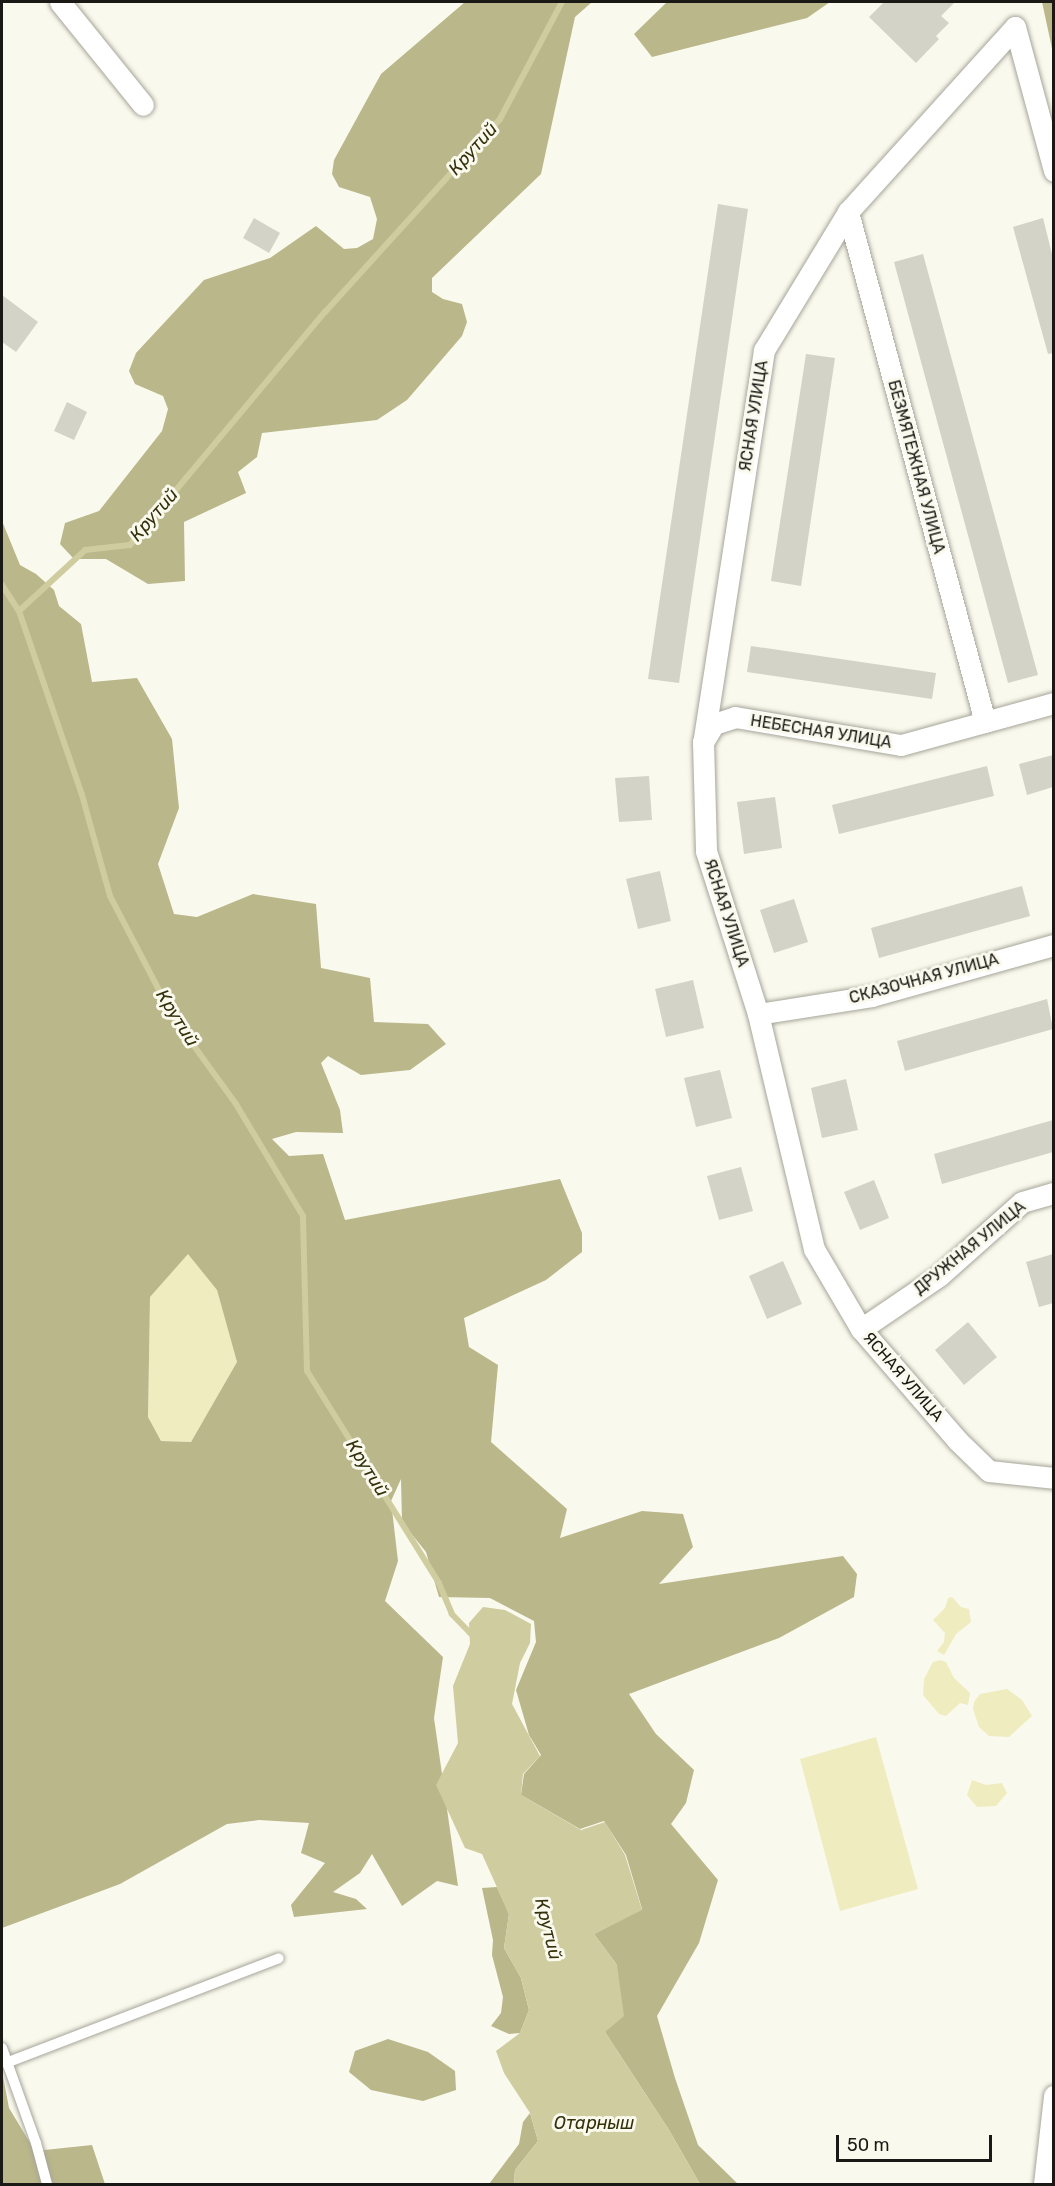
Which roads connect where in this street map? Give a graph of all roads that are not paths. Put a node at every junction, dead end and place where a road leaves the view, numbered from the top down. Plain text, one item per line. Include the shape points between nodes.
1 (60, 2) edge
2 (143, 105) dead end
3 (1053, 171) edge
4 (848, 212) junction
5 (1053, 704) edge
6 (985, 722) junction
7 (703, 742) junction
8 (1053, 945) edge
9 (758, 1014) junction
10 (1053, 1193) edge
11 (861, 1329) junction
12 (1053, 1478) edge
13 (279, 1958) dead end
14 (2, 2048) edge
15 (6, 2063) junction
16 (1053, 2096) edge
17 (47, 2184) edge
18 (1044, 2184) edge

1 - 2 street
3 - 4 street, ЯСНАЯ УЛИЦА via 1015,27
4 - 6 street, БЕЗМЯТЕЖНАЯ УЛИЦА
4 - 7 street, ЯСНАЯ УЛИЦА via 764,350
5 - 6 street, НЕБЕСНАЯ УЛИЦА
6 - 7 street, НЕБЕСНАЯ УЛИЦА via 901,745 735,717 714,724
7 - 9 street, ЯСНАЯ УЛИЦА via 706,851
8 - 9 street, СКАЗОЧНАЯ УЛИЦА via 872,996
9 - 11 street, ЯСНАЯ УЛИЦА via 814,1250
10 - 11 street, ДРУЖНАЯ УЛИЦА via 1022,1202 939,1276
11 - 12 street, ЯСНАЯ УЛИЦА via 989,1471
13 - 15 lane
14 - 15 lane
15 - 17 lane
16 - 18 street

